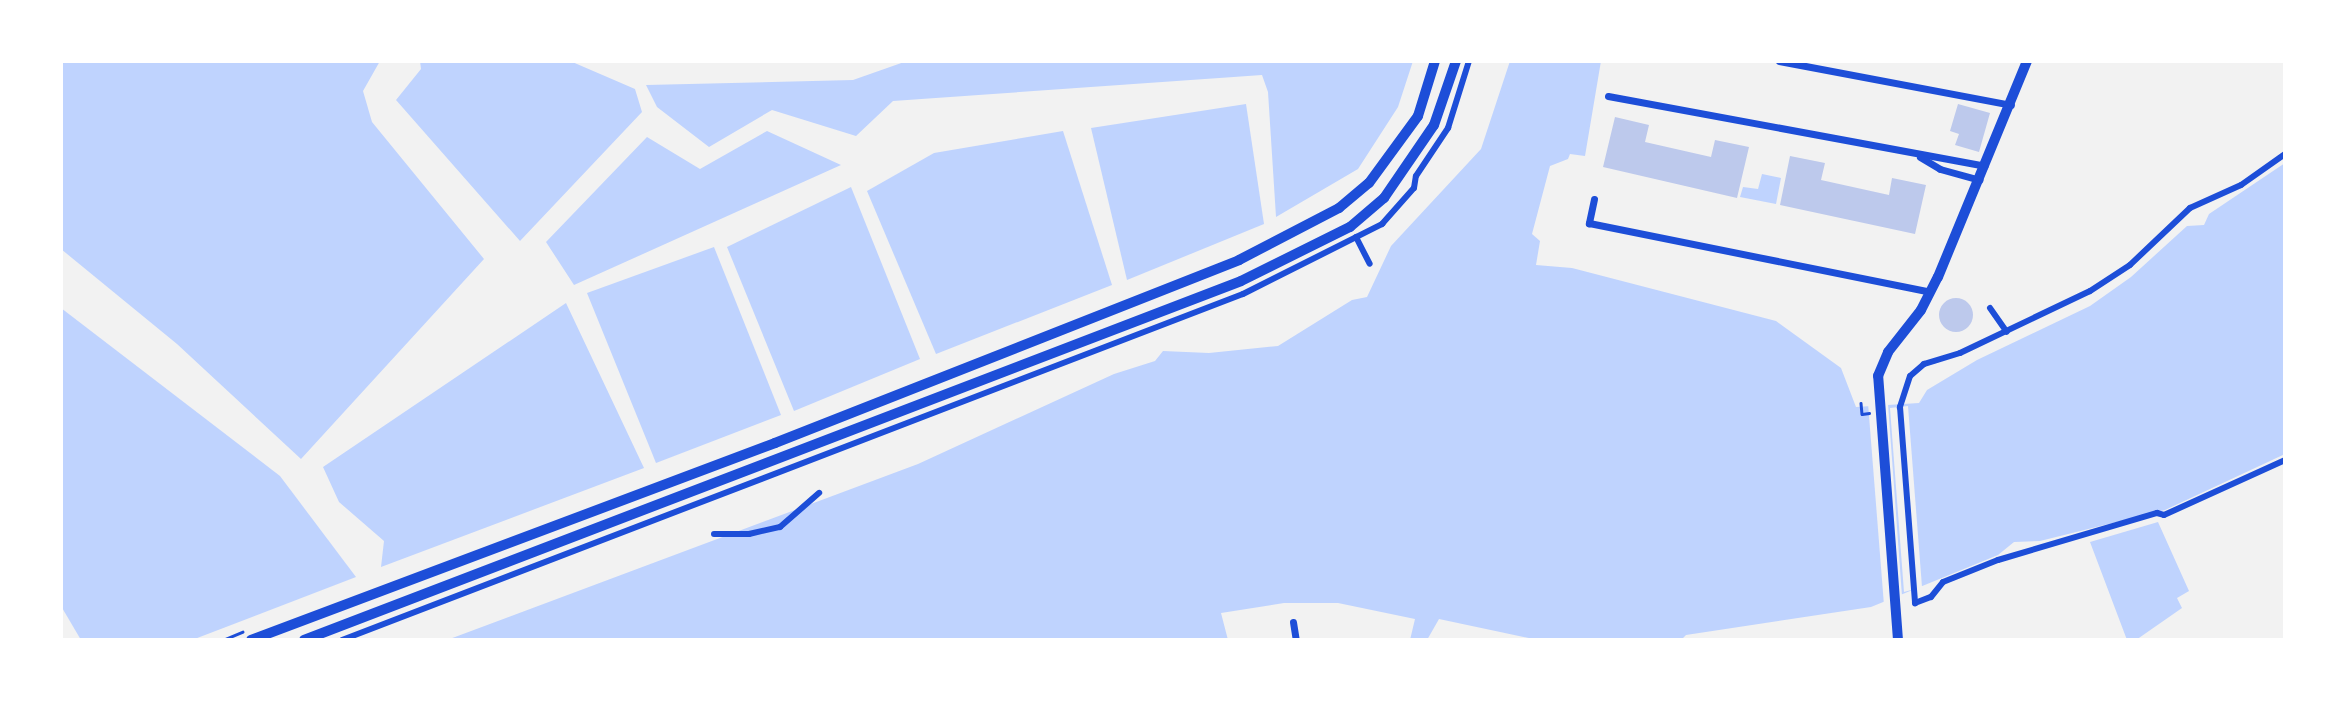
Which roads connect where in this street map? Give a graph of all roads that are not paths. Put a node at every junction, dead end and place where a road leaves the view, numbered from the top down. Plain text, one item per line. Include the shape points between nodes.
1 (1435, 61) edge
2 (1456, 61) edge
3 (1469, 61) edge
4 (1779, 61) edge
5 (2028, 61) edge
6 (1608, 96) dead end
7 (2011, 105) junction
8 (2285, 154) edge
9 (1919, 156) junction
10 (1987, 166) junction
11 (1981, 180) junction
12 (1594, 199) dead end
13 (1356, 237) junction
14 (1370, 264) dead end
15 (1930, 292) junction
16 (1990, 308) dead end
17 (2007, 332) junction
18 (742, 455) junction
19 (2285, 460) edge
20 (748, 471) junction
21 (819, 493) dead end
22 (714, 534) dead end
23 (1293, 622) dead end
24 (249, 635) edge
25 (304, 640) edge
26 (342, 640) edge
27 (1296, 640) edge
28 (1898, 640) edge

1 - 18 main road via 1418,116 1369,183 1339,208 1239,260
2 - 20 main road via 1434,125 1384,198 1350,227 1241,281
3 - 13 street via 1448,128 1416,176 1414,188 1382,224
4 - 7 street
5 - 7 main road
6 - 9 street
7 - 10 main road
8 - 17 street via 2241,184 2190,208 2113,277
9 - 10 street via 1942,155
9 - 11 street via 1940,169
10 - 11 main road
11 - 15 main road
12 - 15 street via 1589,223
13 - 14 street
13 - 26 street via 1243,294
15 - 28 main road via 1888,352 1877,385
16 - 17 street
17 - 19 street via 1916,369 1904,386 1900,407 1915,603 1931,597 1943,582 1998,560 2157,513 2164,515
18 - 20 main road
18 - 24 main road
20 - 25 main road
21 - 22 street via 780,527 749,534
23 - 27 street

